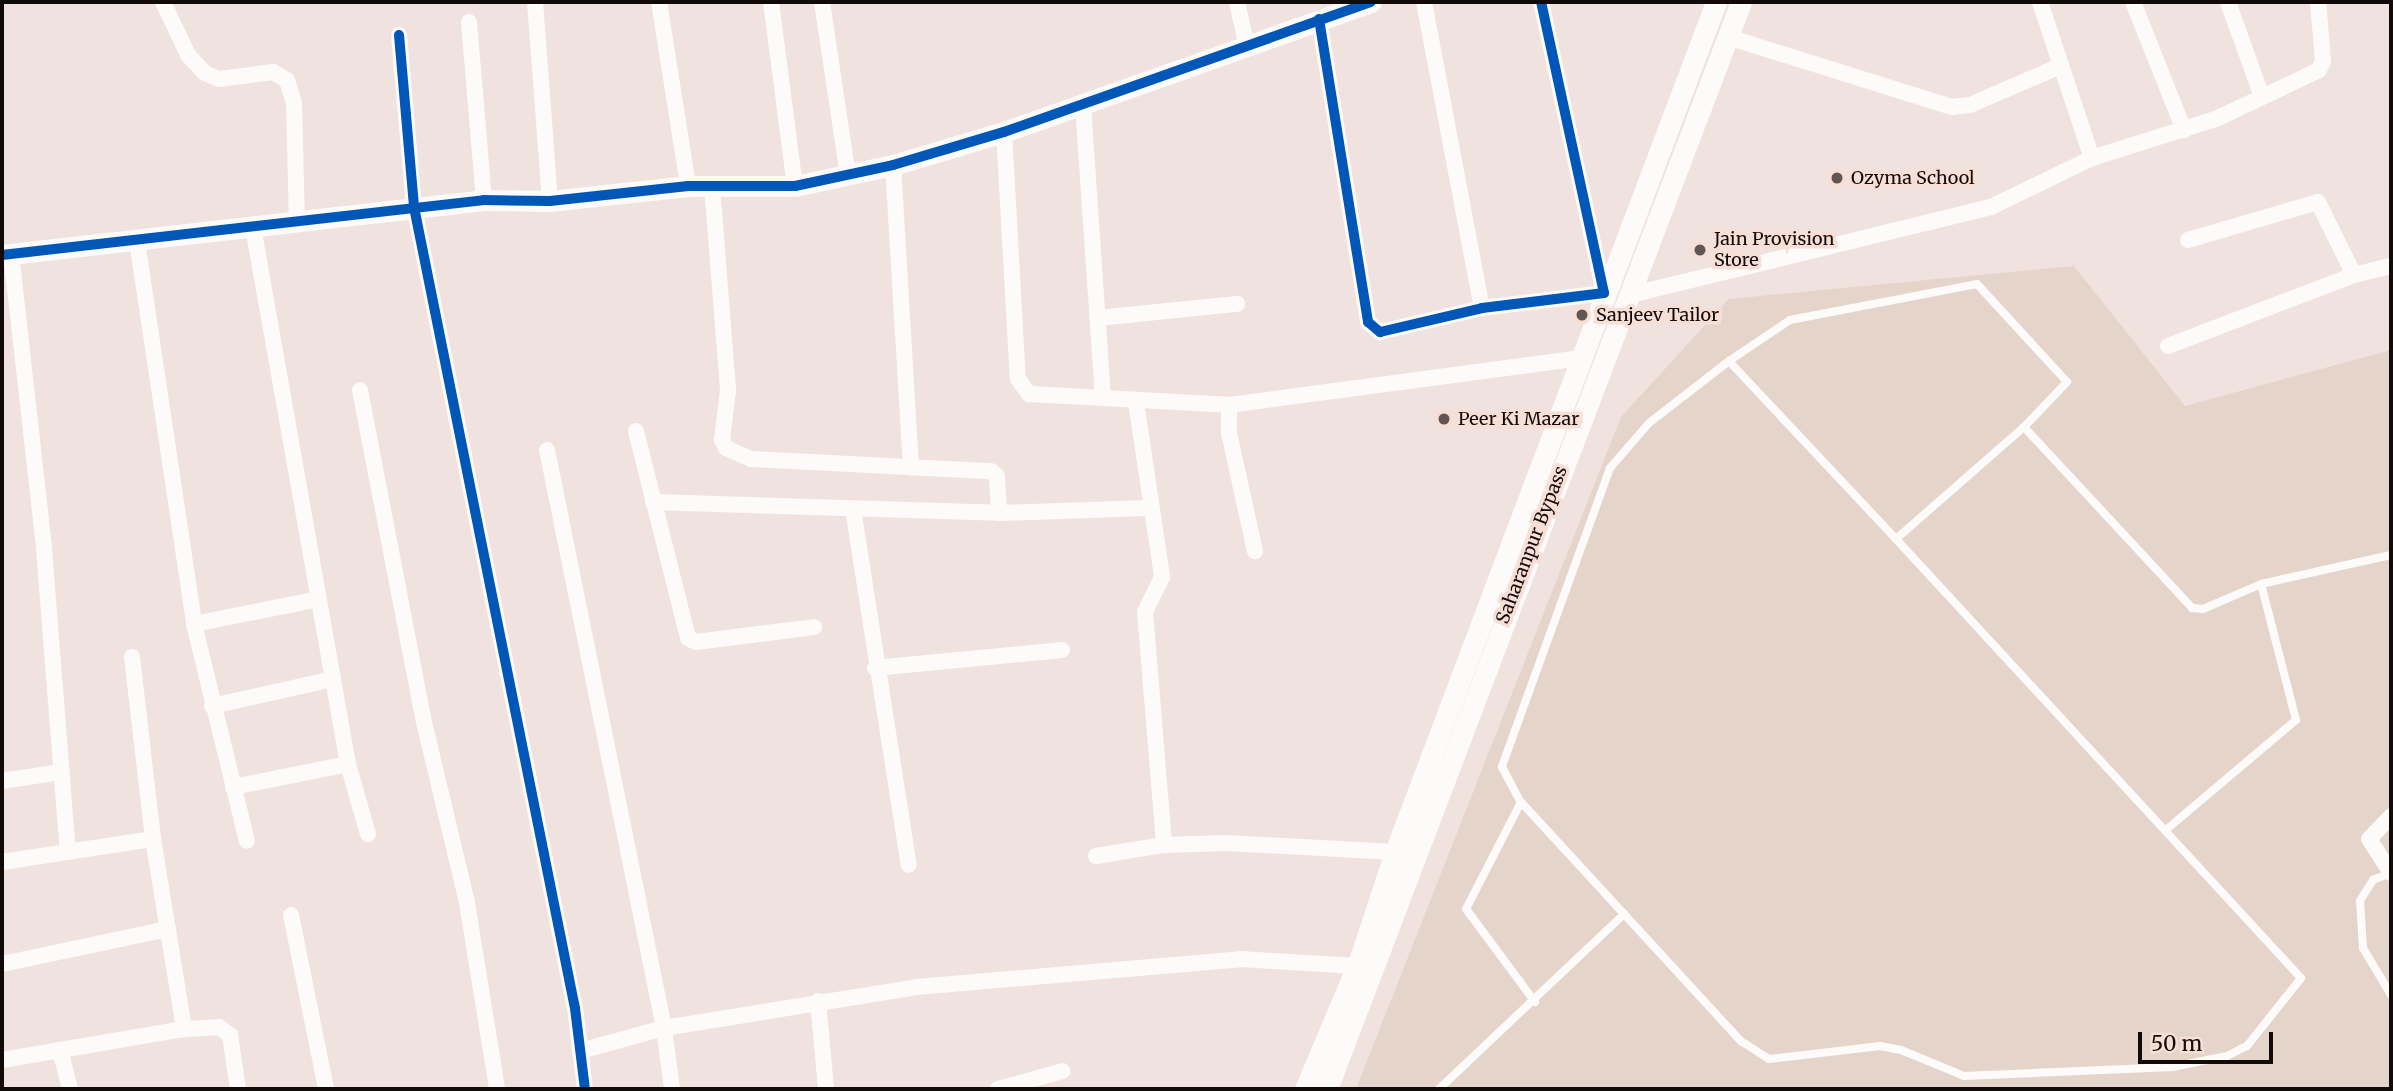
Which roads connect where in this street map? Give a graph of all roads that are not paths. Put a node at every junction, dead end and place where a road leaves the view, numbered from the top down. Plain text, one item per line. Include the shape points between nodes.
1 (163, 2) edge
2 (535, 2) edge
3 (659, 2) edge
4 (771, 2) edge
5 (822, 2) edge
6 (1237, 2) edge
7 (1371, 2) edge
8 (1424, 2) edge
9 (1541, 2) edge
10 (1716, 2) edge
11 (1741, 2) edge
12 (2040, 2) edge
13 (2133, 2) edge
14 (2228, 2) edge
15 (2318, 2) edge
16 (1319, 19) junction
17 (469, 22) dead end
18 (399, 35) dead end
19 (1728, 37) junction
20 (1247, 47) junction
21 (2060, 66) junction
22 (2262, 97) junction
23 (1083, 104) junction
24 (2183, 130) junction
25 (1004, 132) junction
26 (2092, 158) junction
27 (893, 165) junction
28 (849, 175) junction
29 (688, 186) junction
30 (795, 186) junction
31 (712, 187) junction
32 (484, 201) junction
33 (550, 201) junction
34 (414, 207) junction
35 (297, 223) junction
36 (253, 227) junction
37 (2189, 240) dead end
38 (137, 241) junction
39 (7, 254) edge
40 (2391, 266) edge
41 (2354, 275) junction
42 (1604, 293) junction
43 (1630, 295) junction
44 (1237, 304) dead end
45 (1482, 307) junction
46 (1098, 318) junction
47 (2168, 346) dead end
48 (1582, 358) junction
49 (1729, 361) junction
50 (360, 390) dead end
51 (1103, 397) junction
52 (1136, 402) junction
53 (1229, 405) junction
54 (2024, 428) junction
55 (636, 431) dead end
56 (547, 450) dead end
57 (911, 467) junction
58 (653, 502) junction
59 (1149, 508) junction
60 (852, 509) junction
61 (999, 513) junction
62 (1896, 539) junction
63 (1255, 551) dead end
64 (2391, 555) edge
65 (2261, 584) junction
66 (319, 599) junction
67 (194, 624) junction
68 (814, 627) dead end
69 (1062, 650) dead end
70 (132, 657) dead end
71 (875, 668) junction
72 (333, 679) junction
73 (212, 706) junction
74 (348, 764) junction
75 (61, 772) junction
76 (2, 781) edge
77 (233, 787) junction
78 (1521, 802) junction
79 (2391, 816) edge
80 (2167, 829) junction
81 (368, 834) dead end
82 (153, 839) junction
83 (247, 841) dead end
84 (1164, 845) junction
85 (68, 852) junction
86 (1395, 852) junction
87 (1096, 856) dead end
88 (2, 862) edge
89 (909, 866) dead end
90 (2391, 873) edge
91 (1624, 914) junction
92 (291, 915) dead end
93 (168, 929) junction
94 (2, 964) edge
95 (1357, 966) junction
96 (2391, 995) edge
97 (818, 1001) junction
98 (1535, 1002) junction
99 (184, 1028) junction
100 (664, 1028) junction
101 (60, 1050) junction
102 (580, 1051) junction
103 (2, 1060) edge
104 (1063, 1071) dead end
105 (70, 1089) edge
106 (237, 1089) edge
107 (326, 1089) edge
108 (497, 1089) edge
109 (584, 1089) edge
110 (672, 1089) edge
111 (826, 1089) edge
112 (998, 1089) edge
113 (1305, 1089) edge
114 (1327, 1089) edge
115 (1439, 1089) edge

1 - 35 street via 188,55 205,73 219,79 273,72 287,80 294,103
2 - 33 street
3 - 29 street
4 - 30 street
5 - 28 street
6 - 20 street
7 - 16 main road
8 - 45 street
9 - 42 street
10 - 42 main road
11 - 19 main road, Saharanpur Bypass
12 - 21 street
13 - 24 street
14 - 22 street
15 - 22 street via 2323,61 2319,70
16 - 20 main road
16 - 45 street via 1338,153 1371,327 1380,332
17 - 32 street
18 - 34 street
19 - 21 street via 1951,107 1970,105
19 - 43 main road, Saharanpur Bypass
20 - 23 main road
21 - 26 street
22 - 24 street
23 - 25 main road
23 - 46 street
24 - 26 street
25 - 27 main road
25 - 51 street via 1009,273 1020,388 1029,394
26 - 43 street via 1991,207
27 - 28 main road
27 - 57 street
28 - 30 main road
29 - 31 main road
29 - 33 main road
30 - 31 main road
31 - 57 street via 728,390 722,440 726,448 751,460
32 - 33 main road
32 - 34 main road
34 - 35 main road
34 - 102 street
35 - 36 main road
36 - 38 main road
36 - 66 street
37 - 41 street via 2318,202
38 - 39 main road
38 - 67 street
39 - 75 street via 44,549
40 - 41 street
41 - 47 street
42 - 45 street
42 - 48 main road
43 - 114 main road, Saharanpur Bypass
44 - 46 street
46 - 51 street
48 - 53 street
48 - 86 main road
49 - 54 lane via 1790,320 1977,284 2067,382
49 - 62 lane
49 - 78 lane via 1648,423 1610,468 1502,767
50 - 108 street via 424,722 467,903
51 - 52 street
52 - 53 street
52 - 59 street
53 - 63 street via 1229,433
54 - 62 lane
54 - 65 lane via 2185,604 2203,609
55 - 58 street
56 - 100 street
57 - 61 street via 994,472
58 - 60 street
58 - 68 street via 691,641
59 - 61 street
59 - 84 street via 1162,577 1145,612
60 - 61 street
60 - 71 street
62 - 80 lane
64 - 65 lane
65 - 80 lane via 2296,720
66 - 67 street
66 - 72 street
67 - 73 street
69 - 71 street
70 - 82 street
71 - 89 street
72 - 73 street
72 - 74 street
73 - 77 street
74 - 77 street
74 - 81 street
75 - 76 street
75 - 85 street
77 - 83 street
78 - 91 lane
78 - 98 lane via 1466,909
79 - 90 street via 2369,838
80 - 91 lane via 2301,978 2247,1046 2227,1056 2173,1067 1964,1076 1880,1046 1769,1059 1741,1041
82 - 85 street
82 - 93 street
84 - 86 street
84 - 87 street
85 - 88 street
86 - 95 main road
90 - 96 lane via 2373,880 2360,901 2363,948
91 - 98 lane
92 - 107 street
93 - 94 street
93 - 99 street
95 - 97 street via 1241,959 918,987
95 - 113 main road
97 - 100 street
97 - 111 street
98 - 115 lane
99 - 101 street
99 - 106 street via 226,1030
100 - 102 street
100 - 110 street
101 - 103 street
101 - 105 street
102 - 109 street
104 - 112 street

